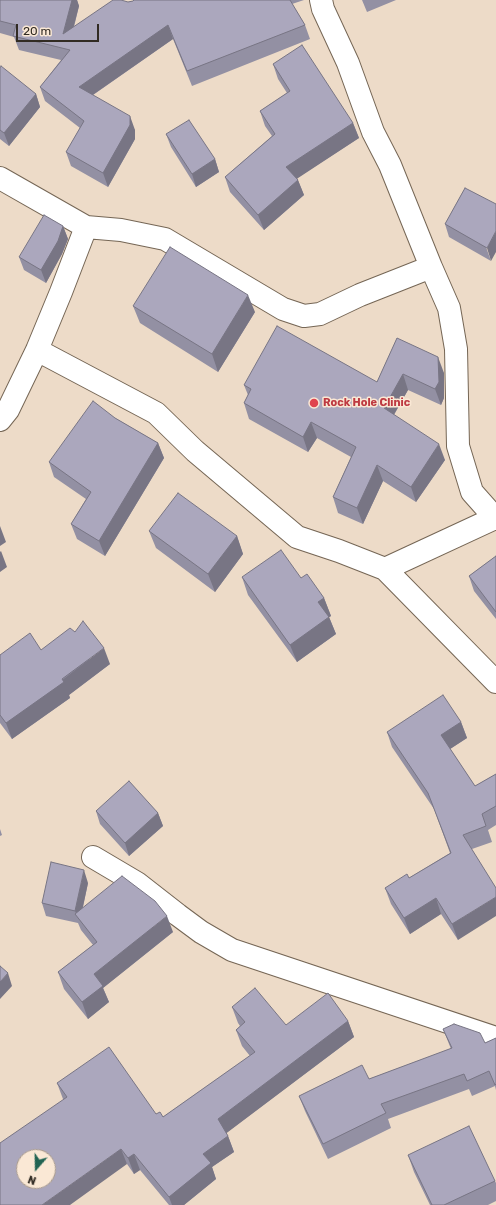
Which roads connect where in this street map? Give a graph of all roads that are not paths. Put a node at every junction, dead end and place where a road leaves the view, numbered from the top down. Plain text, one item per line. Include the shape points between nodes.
1 (321, 0) edge
2 (0, 178) edge
3 (86, 227) junction
4 (431, 267) junction
5 (37, 350) junction
6 (0, 420) edge
7 (495, 519) edge
8 (385, 569) junction
9 (496, 682) edge
10 (93, 857) dead end
11 (496, 1038) edge

1 - 4 street via 348,62 373,132 390,165
2 - 3 street
3 - 4 street via 121,230 165,239 283,309 304,316 320,314 360,294
3 - 5 street
4 - 7 street via 449,308 456,349 458,446 472,492
5 - 6 street via 8,410
5 - 8 street via 156,413 195,451 297,537
7 - 8 street
8 - 9 street
10 - 11 street via 137,883 201,932 232,950

